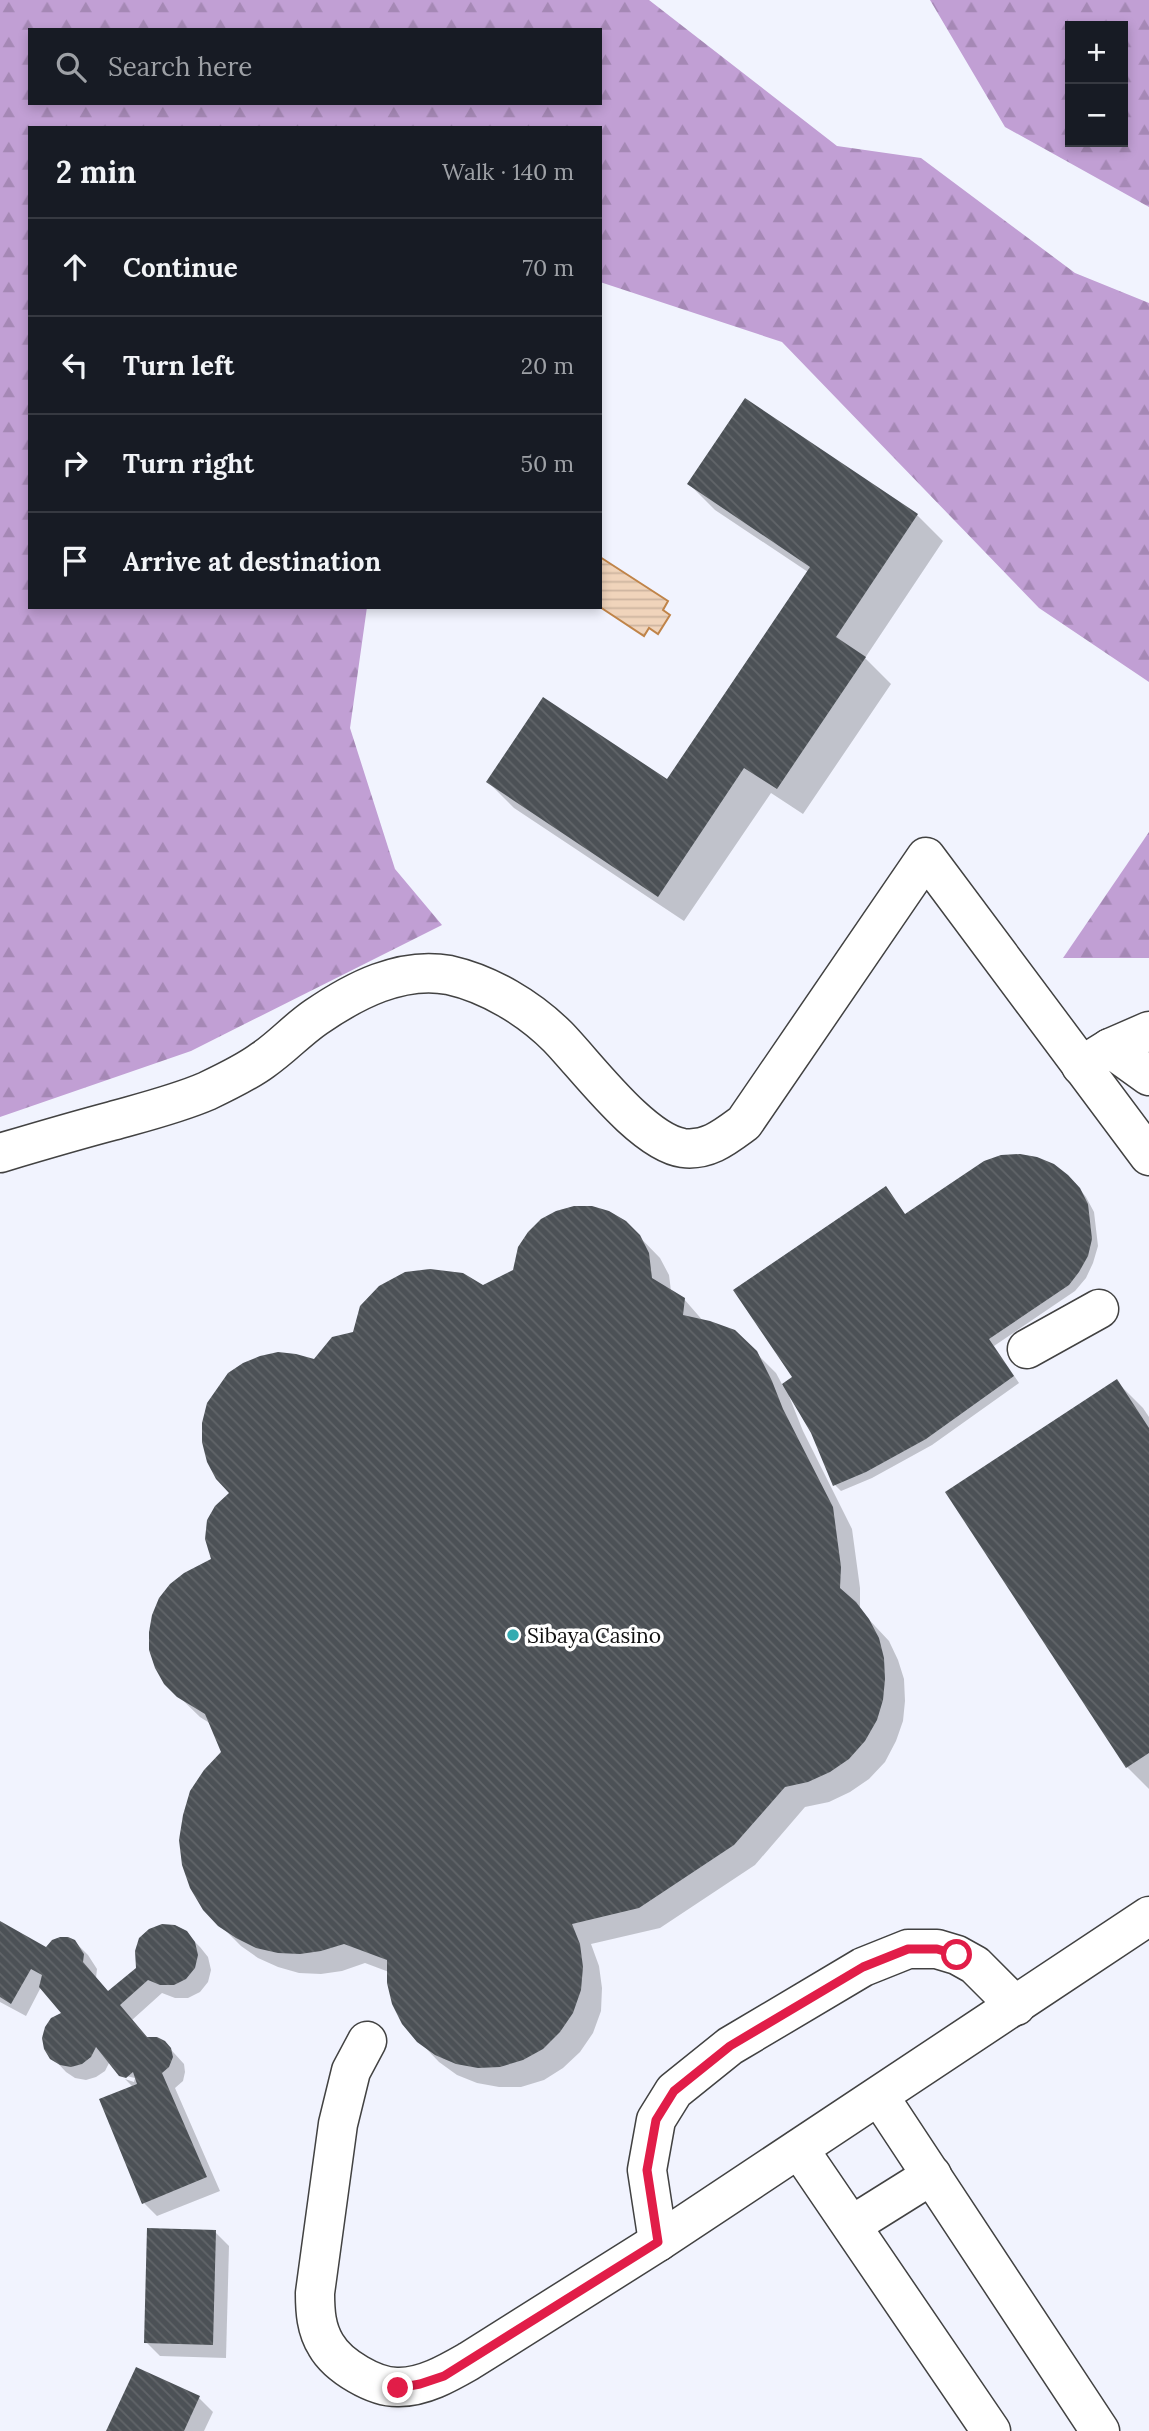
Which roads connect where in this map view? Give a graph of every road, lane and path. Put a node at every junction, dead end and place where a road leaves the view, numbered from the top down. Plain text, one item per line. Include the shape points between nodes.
1 (1149, 1031) edge
2 (1095, 1057) junction
3 (1148, 1072) edge
4 (0, 1153) edge
5 (1149, 1156) edge
6 (1099, 1309) dead end
7 (1027, 1349) dead end
8 (1149, 1916) edge
9 (1016, 2006) junction
10 (367, 2041) dead end
11 (879, 2096) junction
12 (799, 2149) junction
13 (932, 2175) junction
14 (852, 2225) junction
15 (658, 2242) junction
16 (990, 2431) edge
17 (1100, 2431) edge

1 - 2 street
2 - 3 street
2 - 4 street via 926,857 744,1123 720,1141 698,1149 680,1148 643,1126 531,1013 479,985 449,975 422,973 366,987 316,1017 262,1061 207,1091
2 - 5 street
6 - 7 street
8 - 9 street
9 - 11 street
9 - 15 street via 975,1965 957,1955 937,1949 908,1949 863,1967 730,2046 674,2091 656,2120 647,2170
10 - 15 street via 351,2071 340,2115 315,2292 316,2319 326,2346 347,2367 374,2383 398,2388 444,2376
11 - 12 street
11 - 13 street
12 - 14 street
12 - 15 street
13 - 14 street
13 - 17 street
14 - 16 street

